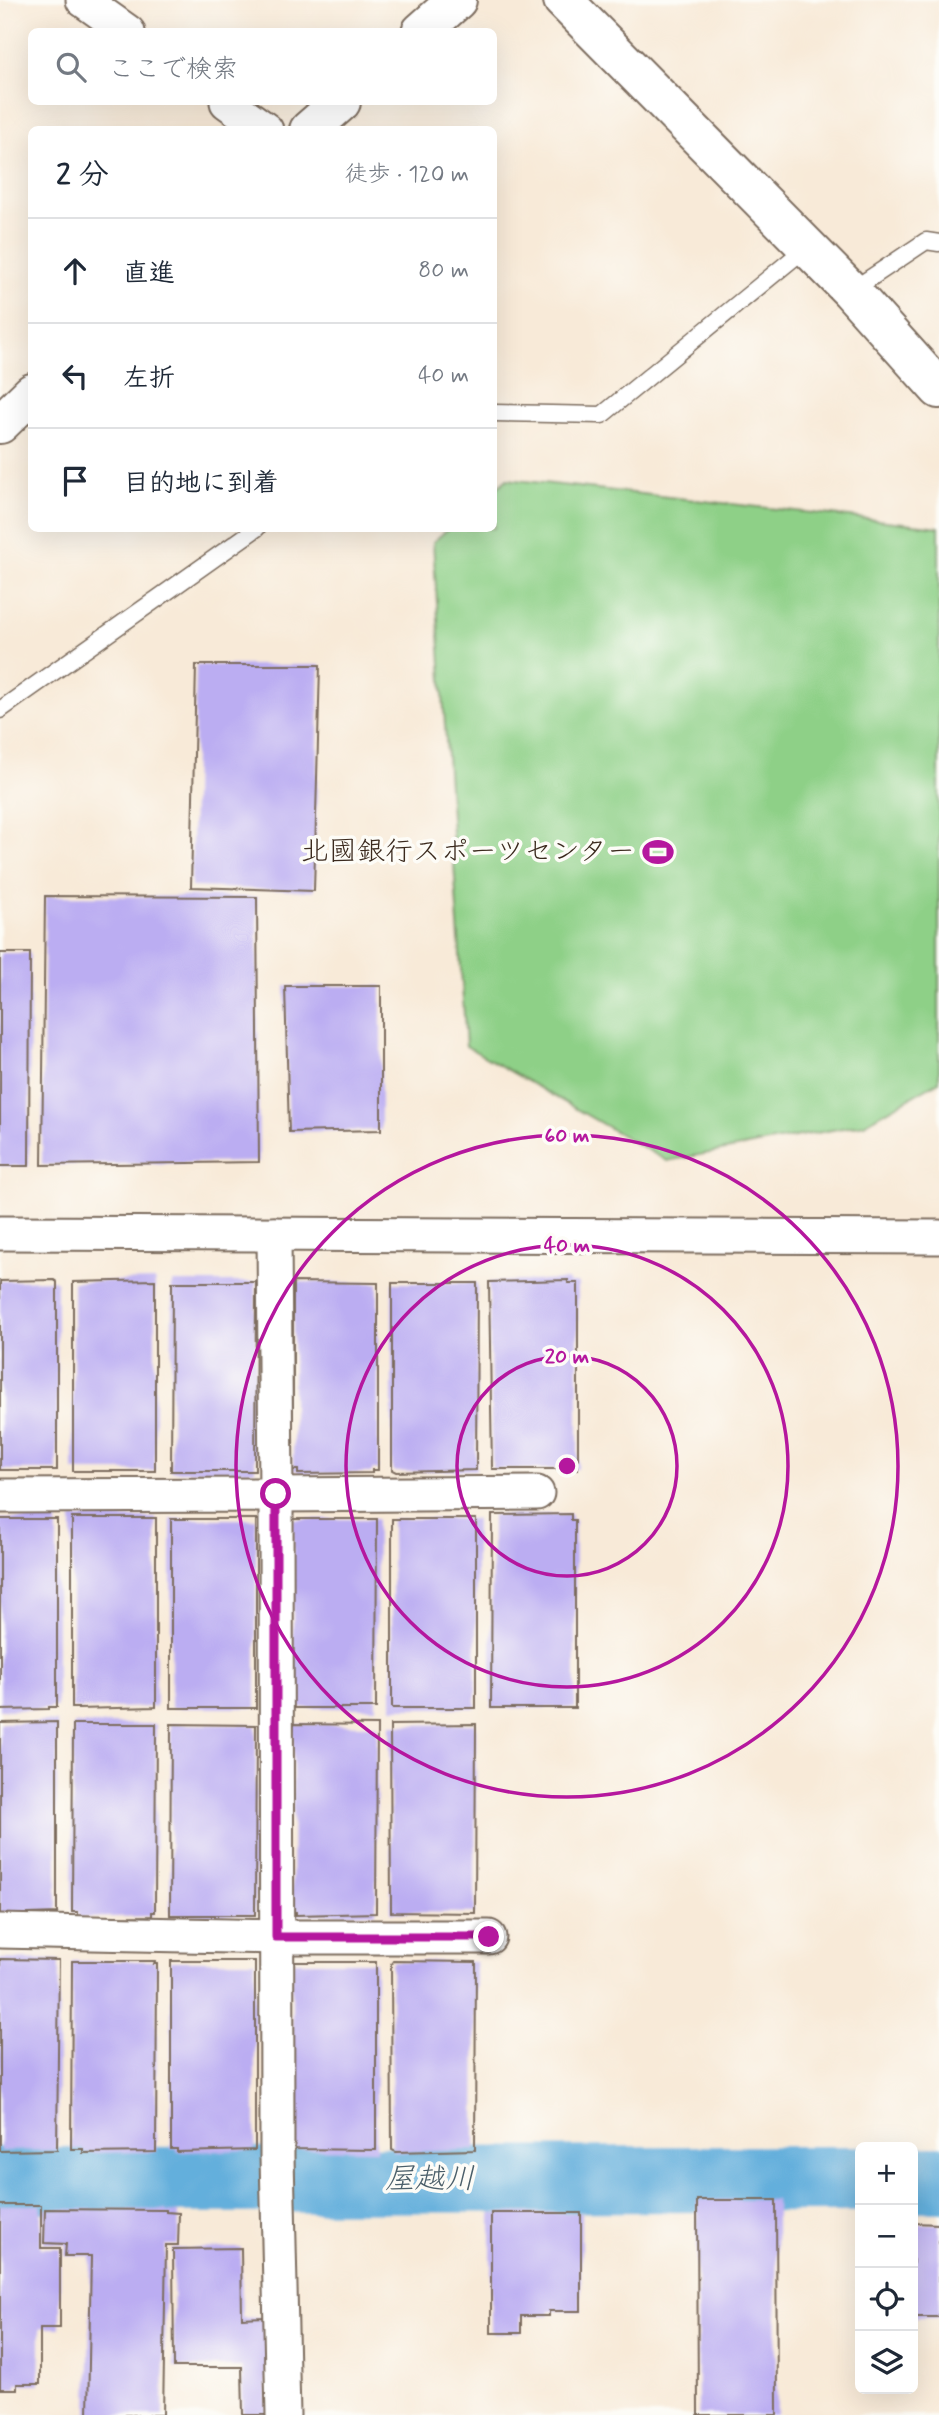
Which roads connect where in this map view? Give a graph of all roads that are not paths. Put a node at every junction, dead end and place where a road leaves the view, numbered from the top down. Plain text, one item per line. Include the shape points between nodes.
1 (83, 0) edge
2 (457, 0) edge
3 (563, 0) edge
4 (122, 28) edge
5 (426, 28) edge
6 (231, 105) edge
7 (338, 105) edge
8 (260, 126) edge
9 (314, 126) edge
10 (939, 243) edge
11 (807, 247) junction
12 (851, 291) junction
13 (939, 389) edge
14 (497, 413) edge
15 (251, 532) edge
16 (0, 710) edge
17 (0, 1233) edge
18 (274, 1234) junction
19 (939, 1237) edge
20 (537, 1493) dead end
21 (276, 1494) junction
22 (0, 1496) edge
23 (0, 1931) edge
24 (276, 1937) junction
25 (489, 1937) dead end
26 (283, 2415) edge

1 - 4 street
2 - 5 street
3 - 11 street
6 - 8 street
7 - 9 street
10 - 12 lane via 926,241
11 - 12 street
11 - 14 lane via 601,415
12 - 13 street
15 - 16 lane
17 - 18 street
18 - 19 street
18 - 21 street
20 - 21 street
21 - 22 street
21 - 24 street
23 - 24 street
24 - 25 street
24 - 26 street

